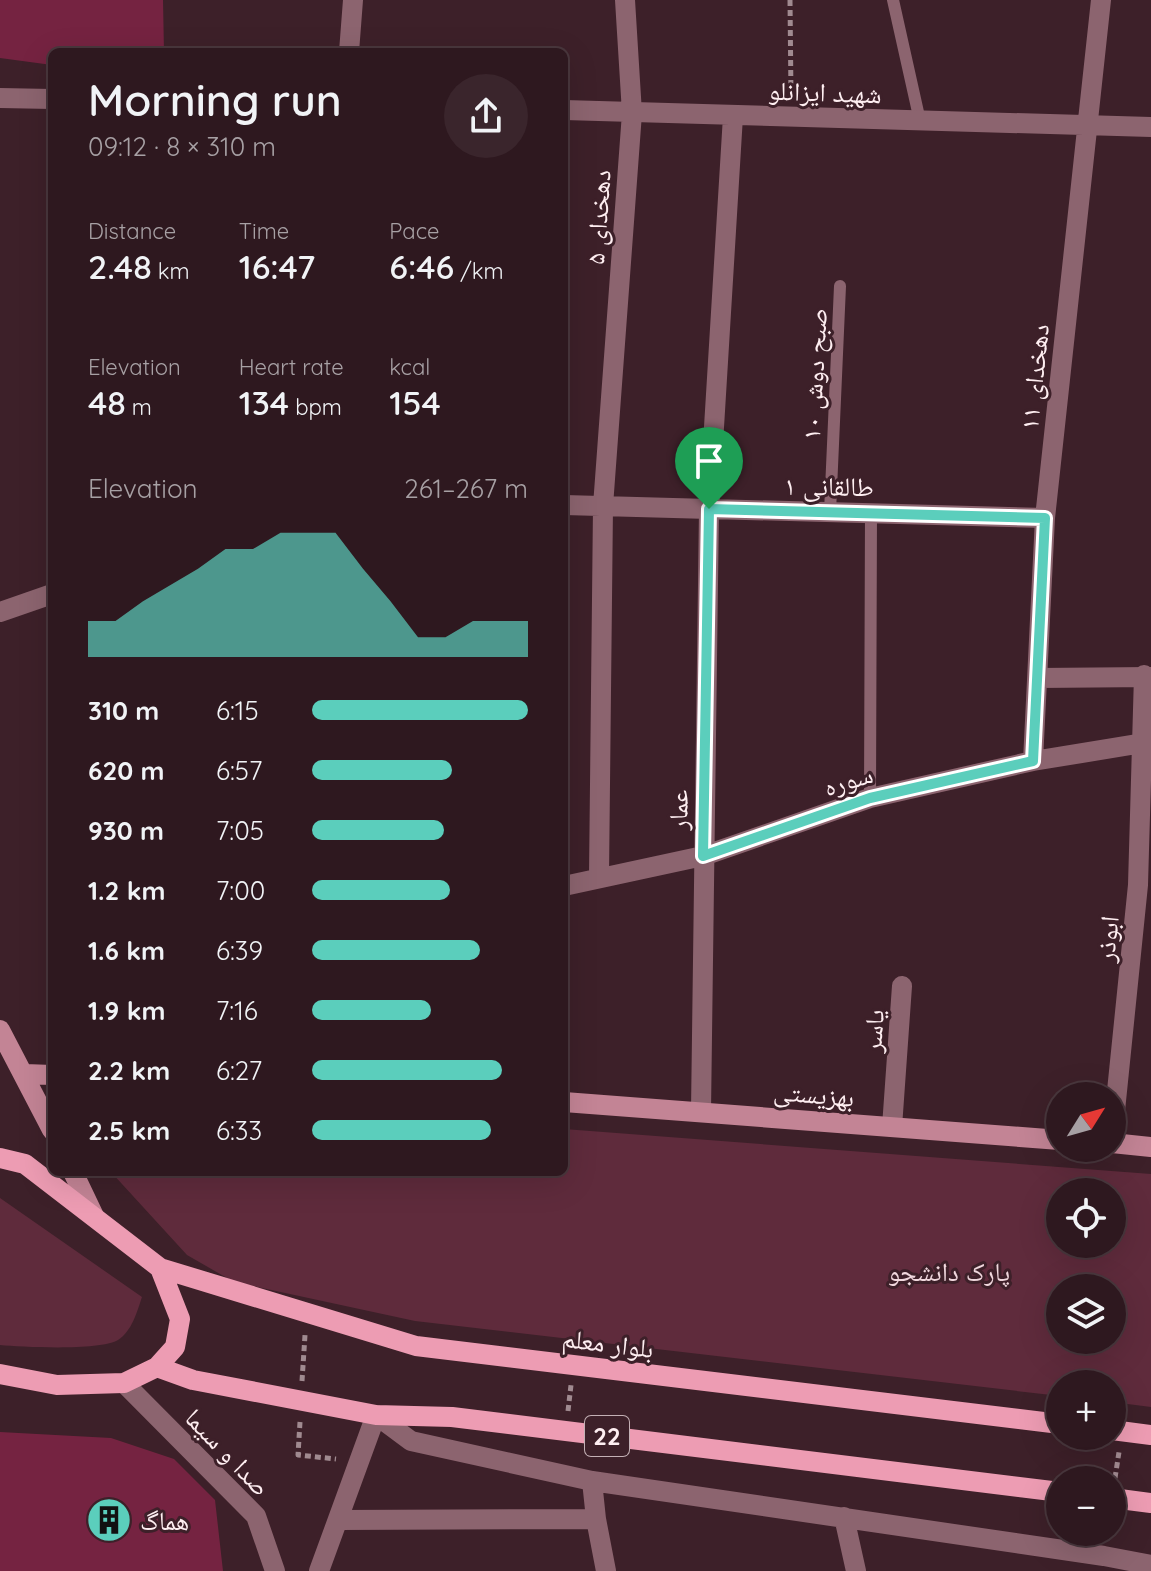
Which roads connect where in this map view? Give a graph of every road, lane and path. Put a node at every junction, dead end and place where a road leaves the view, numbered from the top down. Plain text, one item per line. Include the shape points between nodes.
1 (353, 0) edge
2 (625, 0) edge
3 (790, 0) edge
4 (893, 0) edge
5 (1101, 0) edge
6 (349, 48) edge
7 (0, 98) edge
8 (48, 99) edge
9 (568, 110) edge
10 (632, 113) junction
11 (733, 116) junction
12 (791, 117) junction
13 (920, 121) junction
14 (1086, 125) junction
15 (1151, 127) edge
16 (840, 286) dead end
17 (568, 505) edge
18 (603, 506) junction
19 (709, 509) junction
20 (830, 512) junction
21 (871, 512) junction
22 (1045, 518) junction
23 (48, 595) edge
24 (0, 612) edge
25 (1148, 676) edge
26 (1038, 678) junction
27 (1147, 740) edge
28 (1033, 761) junction
29 (870, 798) junction
30 (703, 856) junction
31 (599, 877) junction
32 (568, 885) edge
33 (1145, 886) edge
34 (902, 986) dead end
35 (0, 1030) edge
36 (25, 1074) junction
37 (48, 1075) edge
38 (1120, 1082) edge
39 (568, 1102) edge
40 (701, 1111) junction
41 (48, 1122) edge
42 (892, 1127) junction
43 (1046, 1139) edge
44 (1126, 1144) edge
45 (1151, 1147) edge
46 (0, 1158) edge
47 (75, 1176) edge
48 (94, 1216) junction
49 (160, 1268) junction
50 (305, 1320) dead end
51 (157, 1367) junction
52 (0, 1374) edge
53 (124, 1383) junction
54 (302, 1395) dead end
55 (301, 1410) dead end
56 (376, 1415) junction
57 (1046, 1422) edge
58 (1126, 1432) edge
59 (1151, 1435) edge
60 (338, 1459) dead end
61 (592, 1481) junction
62 (1046, 1490) edge
63 (1126, 1495) edge
64 (1151, 1503) edge
65 (844, 1517) junction
66 (596, 1519) junction
67 (339, 1520) junction
68 (1106, 1563) edge
69 (1151, 1565) edge
70 (275, 1571) edge
71 (319, 1571) edge
72 (606, 1571) edge
73 (856, 1571) edge

1 - 6 street
2 - 10 street, دهخدای ۵
3 - 12 path
4 - 13 lane
5 - 14 street, دهخدای ۱۱
7 - 8 street
9 - 10 street, شهید ایزانلو
10 - 11 street, شهید ایزانلو
10 - 18 street, دهخدای ۵
11 - 12 street, شهید ایزانلو
11 - 19 street, عمار
12 - 13 street, شهید ایزانلو
13 - 14 street, شهید ایزانلو
14 - 15 street, شهید ایزانلو
14 - 22 street, دهخدای ۱۱
16 - 20 lane, صبح دوش ۱۰
17 - 18 street, طالقانی ۱
18 - 19 street, طالقانی ۱
18 - 31 street, دهخدای ۵
19 - 20 street, طالقانی ۱
19 - 30 street, عمار
20 - 21 street, طالقانی ۱
21 - 22 street, طالقانی ۱
21 - 29 lane
22 - 26 street, دهخدای ۱۱
23 - 24 street
25 - 26 street
25 - 27 street, ابوذر
26 - 28 street, دهخدای ۱۱
27 - 28 street, سوره
27 - 33 street, ابوذر
28 - 29 street, سوره
29 - 30 street, سوره
30 - 31 street, سوره
30 - 40 street, عمار
31 - 32 street, سوره
33 - 38 street, ابوذر
34 - 42 street, یاسر
35 - 36 street
36 - 37 street
36 - 41 street
39 - 40 street, بهزیستی
40 - 42 street, بهزیستی
42 - 43 street, بهزیستی
44 - 45 street
46 - 48 main road via 25,1164
47 - 48 street
48 - 49 main road
49 - 51 main road via 180,1319 175,1347
49 - 57 main road, بلوار معلم via 416,1346
50 - 54 path
51 - 53 main road
51 - 56 main road, 22 via 193,1380
52 - 53 main road via 57,1385
53 - 70 street, صدا و سیما via 256,1516
55 - 60 path via 298,1455
56 - 61 street via 411,1441
56 - 62 main road, 22 via 452,1417
56 - 67 street
58 - 59 main road
61 - 65 street
61 - 66 street
63 - 64 main road
65 - 68 street
65 - 73 street
66 - 67 street
66 - 72 street
67 - 71 street
68 - 69 street

